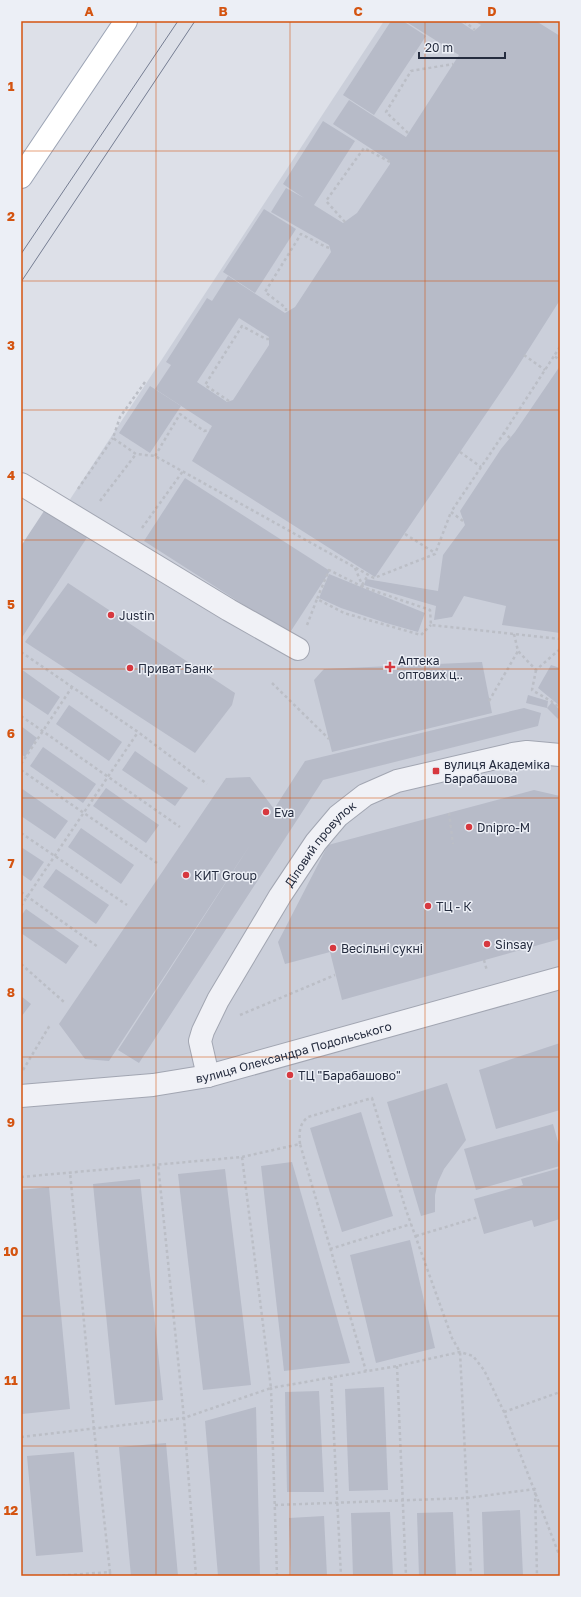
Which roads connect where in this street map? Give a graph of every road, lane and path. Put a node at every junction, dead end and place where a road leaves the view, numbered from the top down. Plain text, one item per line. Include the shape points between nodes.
1 (126, 21) edge
2 (464, 21) edge
3 (475, 30) dead end
4 (453, 64) dead end
5 (408, 134) dead end
6 (390, 162) dead end
7 (21, 177) edge
8 (344, 222) dead end
9 (330, 248) dead end
10 (286, 311) dead end
11 (269, 339) dead end
12 (560, 347) edge
13 (524, 356) dead end
14 (554, 356) junction
15 (560, 360) edge
16 (545, 370) junction
17 (145, 382) dead end
18 (229, 401) dead end
19 (210, 430) dead end
20 (504, 433) junction
21 (113, 438) junction
22 (510, 438) dead end
23 (460, 452) dead end
24 (136, 454) junction
25 (155, 456) junction
26 (481, 467) junction
27 (183, 471) junction
28 (21, 484) edge
29 (64, 510) junction
30 (450, 512) junction
31 (463, 520) dead end
32 (84, 523) junction
33 (405, 534) dead end
34 (127, 548) junction
35 (435, 554) junction
36 (355, 568) junction
37 (368, 575) junction
38 (363, 586) junction
39 (431, 625) junction
40 (514, 634) junction
41 (560, 639) edge
42 (560, 649) edge
43 (298, 650) dead end
44 (518, 651) junction
45 (21, 652) edge
46 (536, 670) junction
47 (272, 683) dead end
48 (72, 687) junction
49 (489, 701) dead end
50 (560, 708) edge
51 (21, 716) edge
52 (138, 732) junction
53 (329, 738) dead end
54 (560, 755) edge
55 (21, 764) edge
56 (21, 770) edge
57 (207, 784) dead end
58 (449, 813) dead end
59 (180, 827) dead end
60 (21, 833) edge
61 (453, 844) dead end
62 (157, 863) dead end
63 (21, 892) edge
64 (127, 905) dead end
65 (21, 906) edge
66 (98, 947) dead end
67 (21, 964) edge
68 (335, 975) dead end
69 (560, 978) edge
70 (64, 1002) dead end
71 (240, 1016) dead end
72 (50, 1025) dead end
73 (21, 1070) edge
74 (208, 1076) junction
75 (21, 1096) edge
76 (300, 1144) junction
77 (242, 1157) junction
78 (158, 1164) junction
79 (70, 1172) junction
80 (21, 1177) edge
81 (479, 1217) dead end
82 (411, 1224) junction
83 (416, 1236) junction
84 (330, 1248) junction
85 (460, 1352) junction
86 (397, 1366) junction
87 (366, 1371) junction
88 (332, 1377) junction
89 (271, 1388) junction
90 (560, 1392) edge
91 (504, 1412) junction
92 (184, 1418) junction
93 (94, 1429) junction
94 (21, 1437) edge
95 (535, 1489) junction
96 (467, 1498) junction
97 (402, 1501) junction
98 (338, 1503) junction
99 (275, 1505) junction
100 (560, 1557) edge
101 (21, 1564) edge
102 (110, 1572) junction
103 (22, 1576) edge
104 (56, 1576) edge
105 (110, 1576) edge
106 (196, 1576) edge
107 (277, 1576) edge
108 (341, 1576) edge
109 (406, 1576) edge
110 (471, 1576) edge
111 (537, 1576) edge

1 - 7 main road
2 - 3 path
4 - 5 path via 411,71 386,112
6 - 8 path via 364,148 326,201
9 - 10 path via 301,234 265,292 286,308
11 - 18 path via 242,326 205,385
12 - 14 path
13 - 16 path
14 - 15 path
14 - 16 path
16 - 20 path
17 - 21 path via 120,417
19 - 25 path via 204,431 180,414
20 - 22 path
20 - 26 path
21 - 24 path
21 - 29 path
23 - 26 path
24 - 25 path
24 - 32 path
25 - 27 path
26 - 30 path
27 - 34 path
27 - 36 path
28 - 29 street
29 - 32 street
30 - 31 path
30 - 35 path
32 - 34 street
33 - 35 path
34 - 43 street
35 - 37 path via 374,578
36 - 37 path
36 - 38 path
37 - 38 path
38 - 39 path via 430,610
38 - 39 path via 329,570 317,599 344,613 421,635
39 - 40 path
40 - 41 path
40 - 44 path
42 - 46 path
44 - 46 path
44 - 49 path
45 - 48 path
46 - 50 path via 532,690
47 - 53 path
48 - 52 path
48 - 55 path
51 - 59 path
52 - 57 path
52 - 65 path
54 - 74 street, Діловий провулок via 540,752 513,754 397,781 365,795 338,816 316,842 280,896 218,1000 200,1041
56 - 62 path
58 - 61 path
60 - 64 path
63 - 66 path
67 - 70 path
68 - 71 path
69 - 74 street, вулиця Олександра Подольського
72 - 73 path
74 - 75 street, вулиця Олександра Подольського via 153,1084
76 - 77 path
76 - 82 path via 303,1121 308,1117 372,1098
76 - 84 path
77 - 78 path
77 - 89 path
78 - 79 path
78 - 92 path
79 - 80 path
79 - 93 path
81 - 83 path
82 - 83 path
82 - 84 path
83 - 85 path via 452,1338
84 - 87 path
85 - 86 path
85 - 91 path via 473,1356 479,1362
85 - 96 path
86 - 87 path
86 - 97 path
87 - 88 path
88 - 89 path
88 - 98 path
89 - 92 path
89 - 99 path
90 - 91 path
91 - 95 path
92 - 93 path
92 - 106 path
93 - 94 path
93 - 102 path
95 - 96 path
95 - 100 path
95 - 111 path
96 - 97 path
96 - 110 path
97 - 98 path
97 - 109 path
98 - 99 path
98 - 108 path
99 - 107 path
101 - 103 path
102 - 104 path
102 - 105 path

